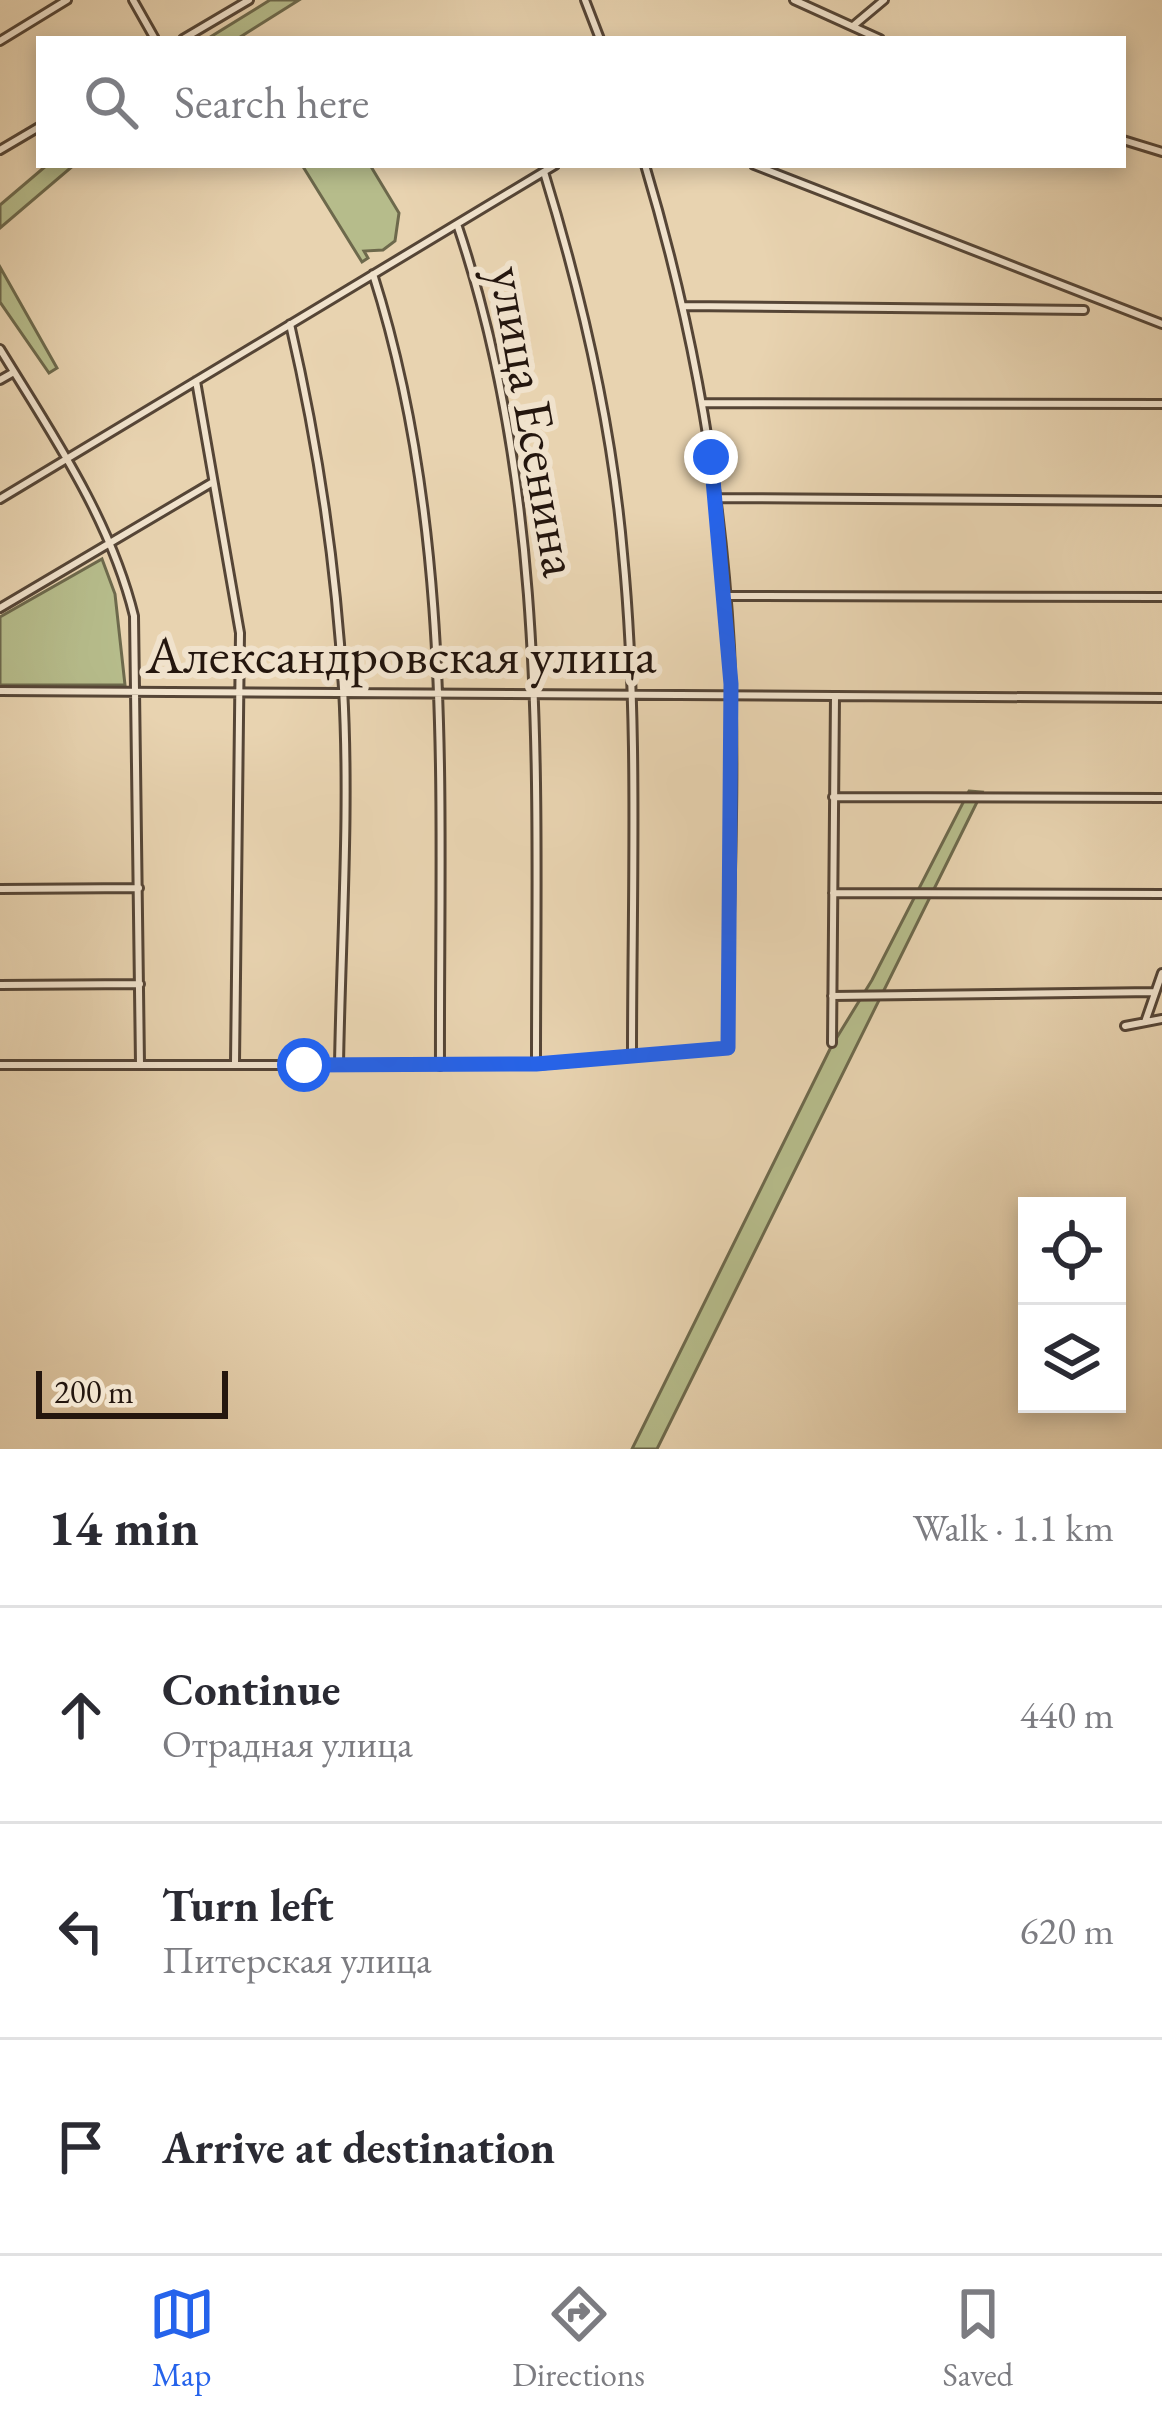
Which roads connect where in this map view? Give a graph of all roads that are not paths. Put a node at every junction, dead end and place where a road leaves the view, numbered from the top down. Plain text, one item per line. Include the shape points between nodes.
1 (68, 0) edge
2 (133, 0) edge
3 (249, 0) edge
4 (585, 0) edge
5 (794, 0) edge
6 (884, 0) edge
7 (853, 26) junction
8 (153, 36) edge
9 (188, 36) edge
10 (599, 36) edge
11 (874, 36) edge
12 (0, 41) edge
13 (36, 129) edge
14 (1126, 141) edge
15 (0, 151) edge
16 (1162, 152) edge
17 (550, 168) edge
18 (645, 168) edge
19 (762, 168) edge
20 (544, 172) junction
21 (457, 224) junction
22 (373, 274) junction
23 (682, 306) junction
24 (1084, 310) dead end
25 (290, 324) junction
26 (1162, 324) edge
27 (0, 349) edge
28 (14, 372) junction
29 (0, 380) edge
30 (196, 381) junction
31 (703, 404) junction
32 (1162, 404) edge
33 (66, 459) junction
34 (213, 482) junction
35 (716, 497) junction
36 (0, 499) edge
37 (1162, 501) edge
38 (110, 542) junction
39 (726, 596) junction
40 (1162, 597) edge
41 (0, 608) edge
42 (0, 691) edge
43 (138, 692) junction
44 (242, 692) junction
45 (344, 693) junction
46 (439, 694) junction
47 (536, 694) junction
48 (632, 695) junction
49 (731, 695) junction
50 (836, 696) junction
51 (1162, 698) edge
52 (833, 797) junction
53 (1162, 798) edge
54 (139, 888) junction
55 (0, 889) edge
56 (832, 893) junction
57 (1162, 894) edge
58 (1162, 973) edge
59 (140, 984) junction
60 (0, 985) edge
61 (1155, 992) junction
62 (832, 996) junction
63 (1162, 1019) edge
64 (1145, 1022) junction
65 (1125, 1026) dead end
66 (832, 1043) dead end
67 (632, 1055) junction
68 (140, 1064) junction
69 (536, 1064) junction
70 (0, 1065) edge
71 (235, 1065) junction
72 (339, 1065) junction
73 (440, 1066) junction

1 - 12 street
2 - 8 street
3 - 9 street
4 - 10 street
5 - 7 street
6 - 7 street
7 - 11 street
13 - 15 street
14 - 16 street
17 - 20 street
18 - 23 street
19 - 26 street
20 - 21 street
20 - 48 street via 608,434
21 - 22 street
21 - 47 street, улица Есенина via 486,323 521,502
22 - 25 street
22 - 46 street via 415,448 433,565
23 - 24 street
23 - 31 street
25 - 30 street
25 - 45 street via 315,434
27 - 28 street
28 - 29 street
28 - 33 street
30 - 33 street
30 - 34 street
31 - 32 street
31 - 35 street
33 - 36 street
33 - 38 street
34 - 38 street
34 - 44 street via 234,587
35 - 37 street
35 - 39 street
38 - 41 street
38 - 43 street via 134,616
39 - 40 street
39 - 49 street
42 - 43 street, Александровская улица
43 - 44 street, Александровская улица
43 - 54 street
44 - 45 street, Александровская улица
44 - 71 street
45 - 46 street, Александровская улица
45 - 72 street
46 - 47 street, Александровская улица
46 - 73 street
47 - 48 street, Александровская улица
47 - 69 street, улица Есенина
48 - 49 street, Александровская улица
48 - 67 street
49 - 50 street, Александровская улица
49 - 67 street via 728,1048
50 - 51 street, Александровская улица
50 - 52 street
52 - 53 street
52 - 56 street
54 - 55 street
54 - 59 street
56 - 57 street
56 - 62 street
58 - 61 street
59 - 60 street
59 - 68 street
61 - 62 street
61 - 64 street
62 - 66 street
63 - 64 street
64 - 65 street
67 - 69 street
68 - 70 street
68 - 71 street
69 - 73 street
71 - 72 street
72 - 73 street

